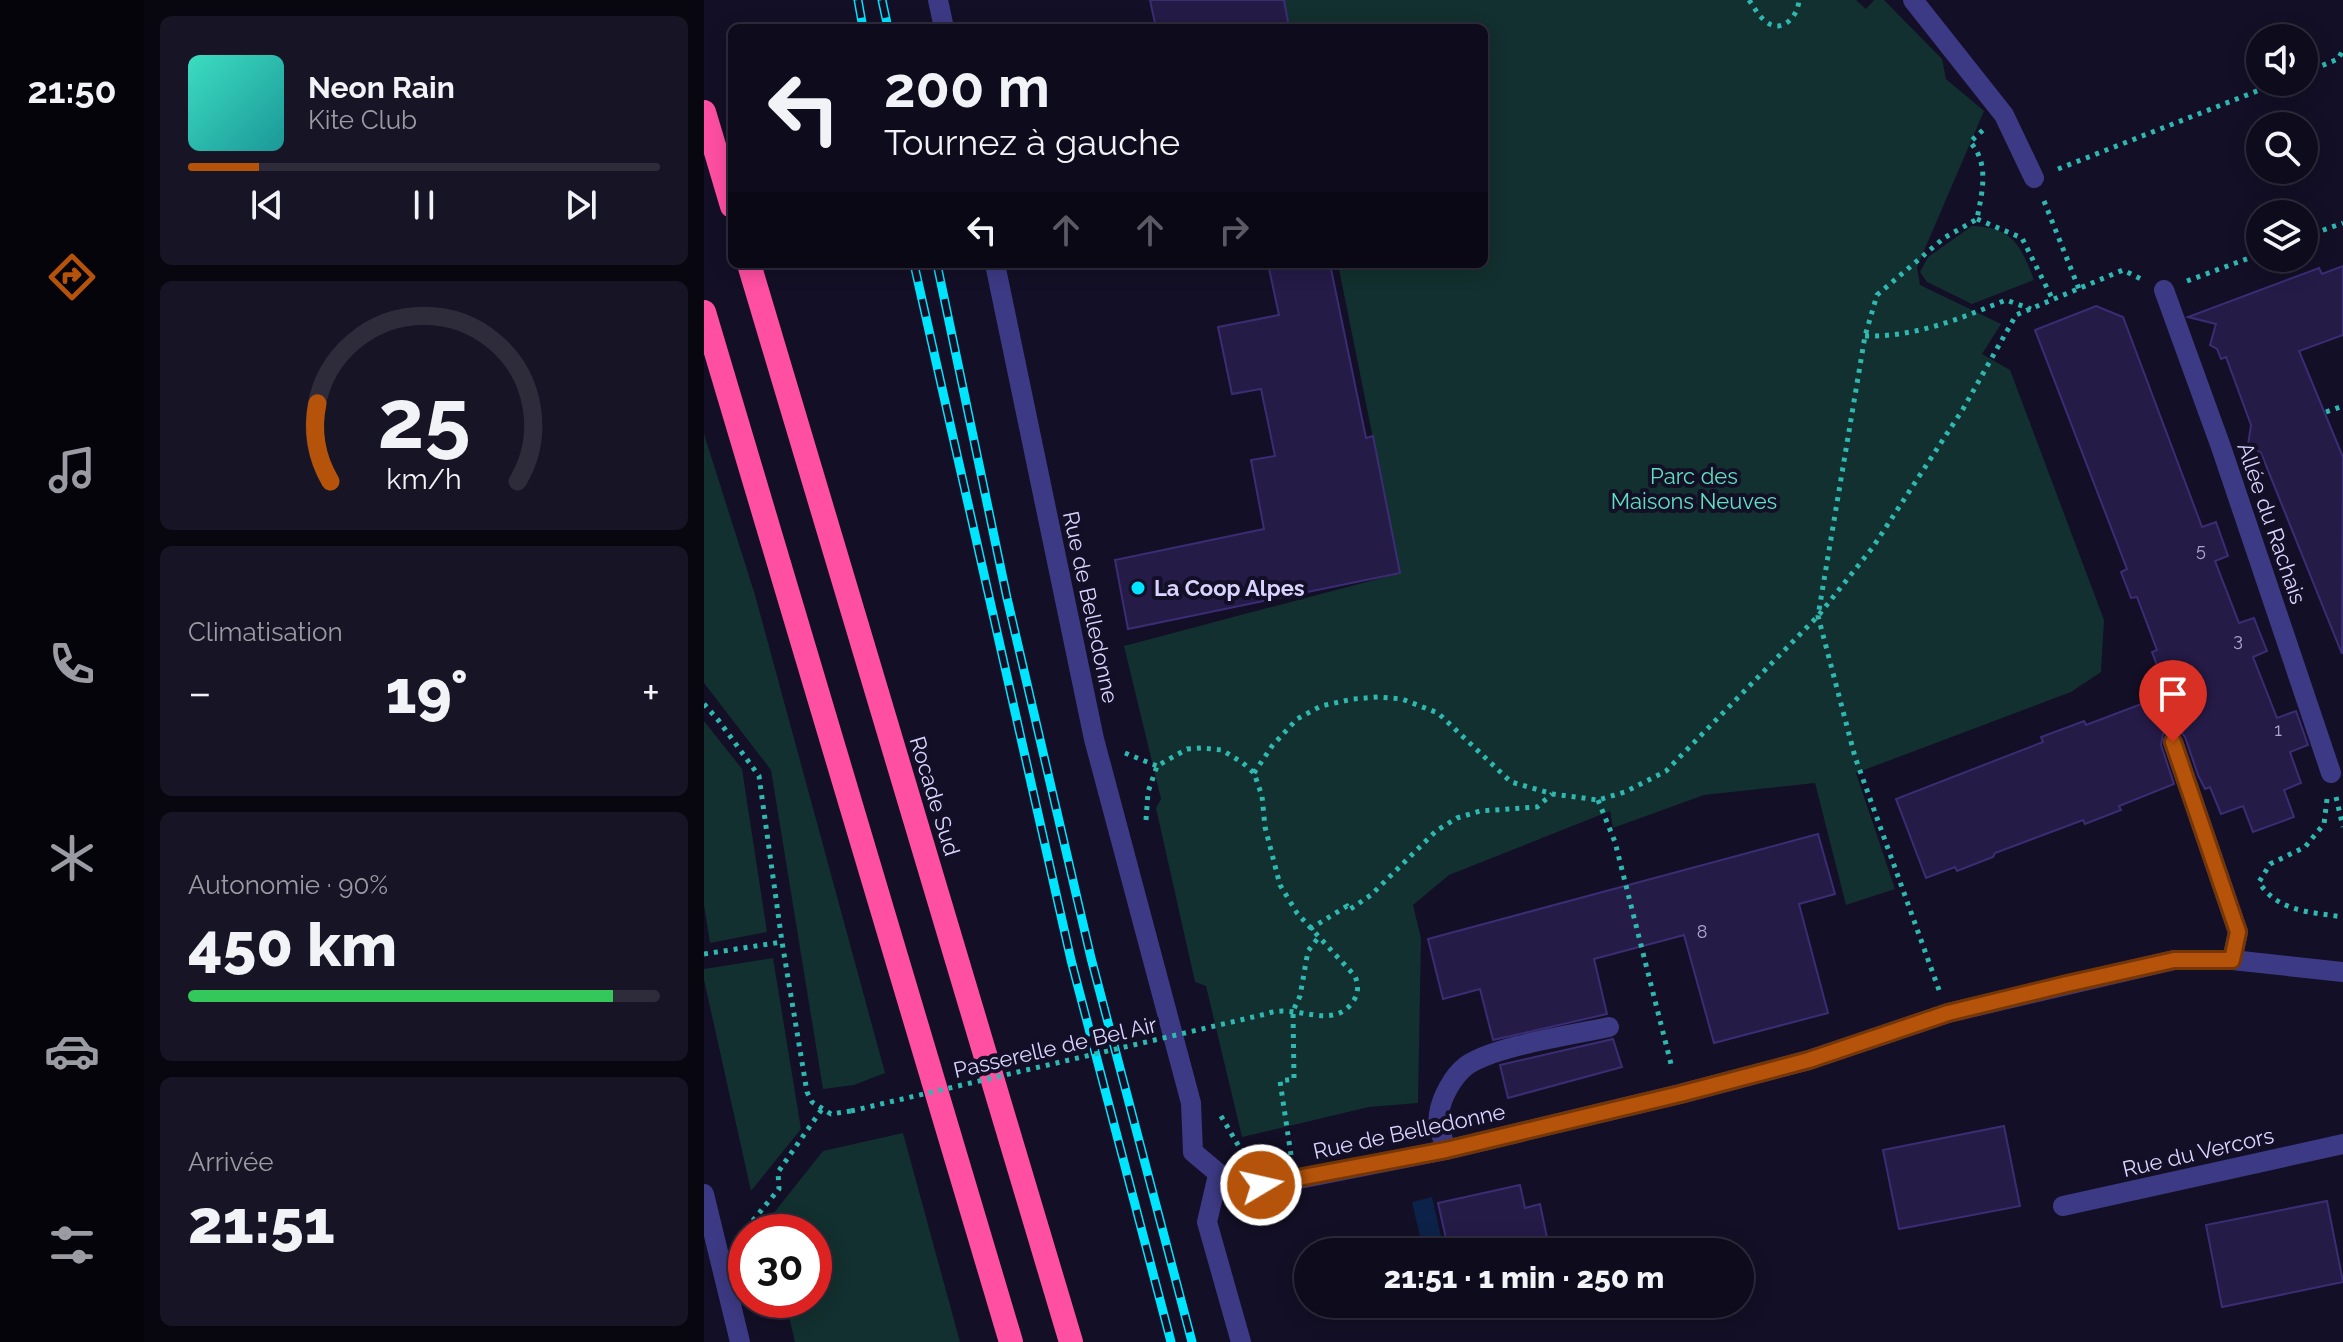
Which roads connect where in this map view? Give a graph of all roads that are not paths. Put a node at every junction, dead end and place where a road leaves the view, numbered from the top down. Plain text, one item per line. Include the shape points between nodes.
1 (938, 0) edge
2 (1913, 0) edge
3 (943, 24) edge
4 (704, 112) edge
5 (2034, 178) road end
6 (728, 193) edge
7 (750, 268) edge
8 (996, 268) edge
9 (2164, 290) road end
10 (704, 312) edge
11 (2173, 742) dead end
12 (2331, 773) road end
13 (2232, 960) junction
14 (2343, 972) edge
15 (1609, 1027) dead end
16 (2343, 1144) edge
17 (1446, 1150) junction
18 (1218, 1175) junction
19 (704, 1194) edge
20 (2063, 1206) dead end
21 (712, 1263) edge
22 (740, 1342) edge
23 (1011, 1342) edge
24 (1071, 1342) edge
25 (1241, 1342) edge

1 - 3 street
2 - 5 street via 2004,115
4 - 6 highway
7 - 24 highway, Rocade Sud
8 - 18 street, Rue de Belledonne via 1094,739 1191,1103 1193,1152
9 - 12 street, Allée du Rachais
10 - 23 highway
11 - 13 street via 2238,932
13 - 14 street, Rue de Belledonne
13 - 17 street, Rue de Belledonne via 2174,960 1948,1013 1809,1060
15 - 17 street via 1493,1053 1465,1066 1439,1111
16 - 20 street, Rue du Vercors
17 - 18 street, Rue de Belledonne via 1261,1185 1231,1184
18 - 25 street via 1207,1222
19 - 21 street
21 - 22 street

